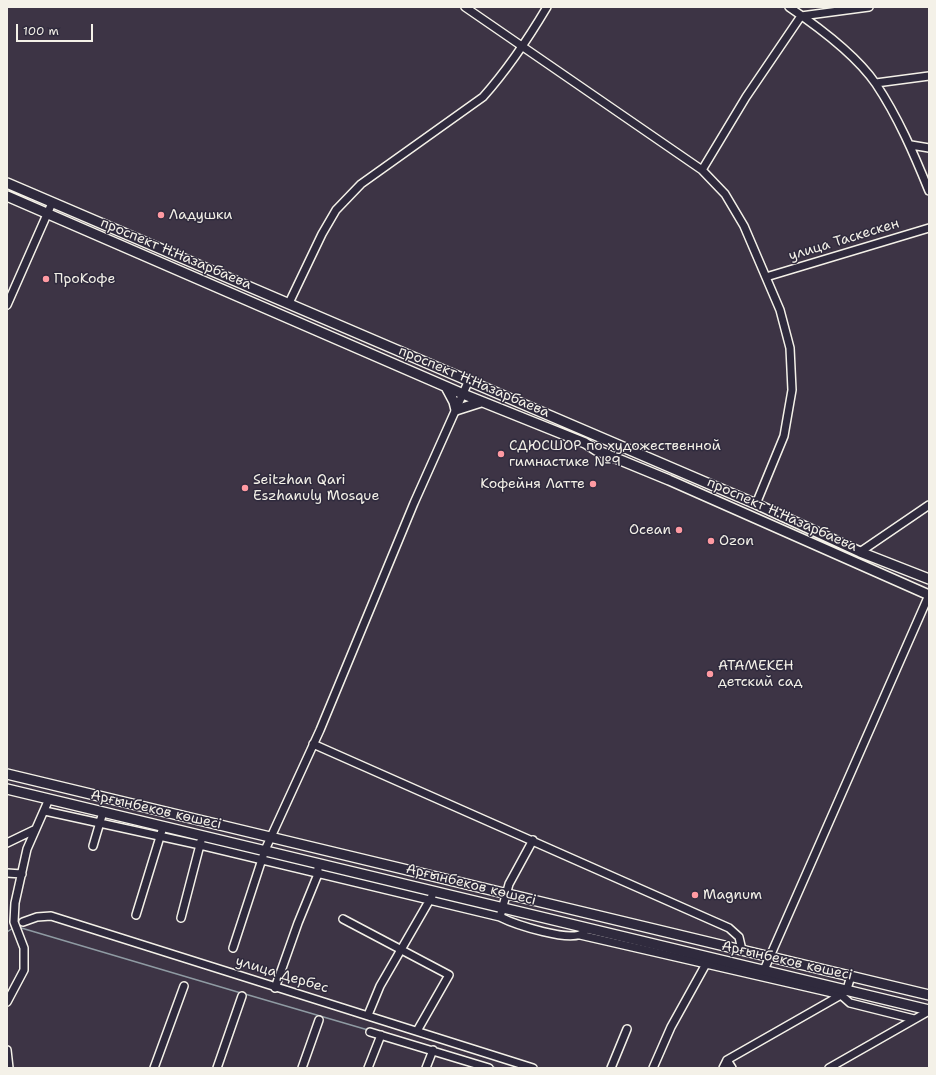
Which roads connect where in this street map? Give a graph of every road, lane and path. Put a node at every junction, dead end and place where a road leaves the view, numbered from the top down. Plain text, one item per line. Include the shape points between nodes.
1 (465, 7) edge
2 (547, 7) edge
3 (789, 7) edge
4 (869, 7) edge
5 (801, 16) junction
6 (523, 47) junction
7 (929, 76) edge
8 (876, 83) junction
9 (911, 145) junction
10 (929, 148) edge
11 (702, 170) junction
12 (7, 183) edge
13 (929, 191) edge
14 (7, 196) edge
15 (52, 202) junction
16 (48, 213) junction
17 (929, 228) edge
18 (766, 277) junction
19 (289, 303) junction
20 (7, 305) edge
21 (469, 380) junction
22 (446, 387) junction
23 (463, 394) junction
24 (482, 402) junction
25 (456, 410) junction
26 (756, 504) junction
27 (929, 505) edge
28 (860, 552) junction
29 (929, 579) edge
30 (929, 595) edge
31 (313, 744) junction
32 (7, 774) edge
33 (7, 789) edge
34 (49, 799) junction
35 (45, 811) junction
36 (103, 812) junction
37 (100, 823) junction
38 (163, 827) junction
39 (34, 830) junction
40 (202, 835) junction
41 (160, 837) junction
42 (271, 837) junction
43 (533, 840) junction
44 (7, 843) edge
45 (200, 845) junction
46 (93, 846) dead end
47 (265, 850) junction
48 (262, 860) junction
49 (318, 863) junction
50 (7, 874) edge
51 (22, 874) junction
52 (318, 874) junction
53 (433, 890) junction
54 (506, 894) junction
55 (431, 900) junction
56 (502, 907) junction
57 (136, 914) dead end
58 (500, 917) junction
59 (181, 918) dead end
60 (343, 919) dead end
61 (23, 922) dead end
62 (588, 927) junction
63 (580, 935) junction
64 (233, 948) dead end
65 (402, 950) junction
66 (742, 950) junction
67 (770, 957) junction
68 (706, 964) junction
69 (764, 970) junction
70 (851, 976) junction
71 (184, 986) dead end
72 (275, 988) junction
73 (844, 992) junction
74 (929, 995) edge
75 (242, 996) dead end
76 (7, 1002) edge
77 (929, 1010) edge
78 (368, 1015) junction
79 (914, 1019) junction
80 (319, 1020) dead end
81 (627, 1029) dead end
82 (417, 1031) junction
83 (370, 1032) dead end
84 (381, 1035) junction
85 (7, 1050) edge
86 (433, 1050) junction
87 (727, 1060) junction
88 (9, 1068) edge
89 (154, 1068) edge
90 (217, 1068) edge
91 (302, 1068) edge
92 (368, 1068) edge
93 (426, 1068) edge
94 (489, 1068) edge
95 (532, 1068) edge
96 (611, 1068) edge
97 (653, 1068) edge
98 (723, 1068) edge
99 (732, 1068) edge
100 (828, 1068) edge

1 - 6 street
2 - 6 street
3 - 5 street
4 - 5 street
5 - 8 street via 844,49
5 - 11 street via 746,97
6 - 11 street
6 - 19 street via 500,79 483,97 361,184 336,210
7 - 8 street
8 - 9 street
9 - 10 street
9 - 13 street
11 - 18 street via 724,194 744,226
12 - 15 main road, проспект Н.Назарбаева
14 - 16 main road, проспект Н.Назарбаева
15 - 16 street
15 - 19 main road, проспект Н.Назарбаева
16 - 20 street
16 - 22 main road, проспект Н.Назарбаева
17 - 18 street, улица Таскескен
18 - 26 street via 780,310 790,348 792,390 784,436
19 - 21 main road, проспект Н.Назарбаева
21 - 23 street
21 - 26 main road, проспект Н.Назарбаева
22 - 23 main road, проспект Н.Назарбаева
22 - 25 main road
23 - 24 main road, проспект Н.Назарбаева
23 - 25 street
24 - 25 main road
24 - 30 main road, проспект Н.Назарбаева via 585,443
25 - 31 street
26 - 28 main road, проспект Н.Назарбаева
27 - 28 street
28 - 29 main road, проспект Н.Назарбаева
30 - 67 street
31 - 42 street
31 - 43 street
32 - 42 main road, Арғынбеков көшесі
33 - 34 main road, Арғынбеков көшесі
34 - 35 street
34 - 36 main road, Арғынбеков көшесі
35 - 37 street
35 - 39 street
36 - 37 street
36 - 38 main road, Арғынбеков көшесі
37 - 41 street
37 - 46 street
38 - 40 main road, Арғынбеков көшесі
38 - 41 street
39 - 44 street
39 - 51 street
40 - 45 street
40 - 47 main road, Арғынбеков көшесі
41 - 45 street
41 - 57 street
42 - 47 street
42 - 54 main road, Арғынбеков көшесі
43 - 54 street
43 - 66 street via 729,928 739,937
45 - 48 street
45 - 59 street
47 - 48 street
47 - 49 main road, Арғынбеков көшесі
48 - 52 street
48 - 64 street
49 - 52 street
49 - 53 main road, Арғынбеков көшесі
50 - 51 street
51 - 76 street via 15,903 14,922 24,948 24,970
52 - 55 street
52 - 72 street
53 - 55 street
53 - 56 main road, Арғынбеков көшесі
54 - 56 street
54 - 66 main road, Арғынбеков көшесі
55 - 58 street
55 - 65 street
56 - 58 street
56 - 62 main road, Арғынбеков көшесі
58 - 63 street via 515,924 565,936
60 - 65 street
61 - 72 street, улица Дербес via 37,917 52,916
62 - 63 street
62 - 69 main road, Арғынбеков көшесі
63 - 68 street
65 - 78 street via 380,986
65 - 82 street via 449,975
66 - 67 main road, Арғынбеков көшесі
67 - 69 street
67 - 70 main road, Арғынбеков көшесі
68 - 73 street
68 - 97 street via 671,1026
69 - 73 main road, Арғынбеков көшесі
70 - 73 street
70 - 74 main road, Арғынбеков көшесі
71 - 89 street
72 - 78 street, улица Дербес
73 - 77 main road, Арғынбеков көшесі
73 - 79 street via 850,1003
73 - 87 street
75 - 90 street
77 - 79 street
78 - 82 street, улица Дербес
79 - 100 street
80 - 91 street
81 - 96 street
82 - 95 street, улица Дербес
83 - 84 street
84 - 86 street
84 - 92 street
85 - 88 street
86 - 93 street
86 - 94 street
87 - 98 street
87 - 99 street

